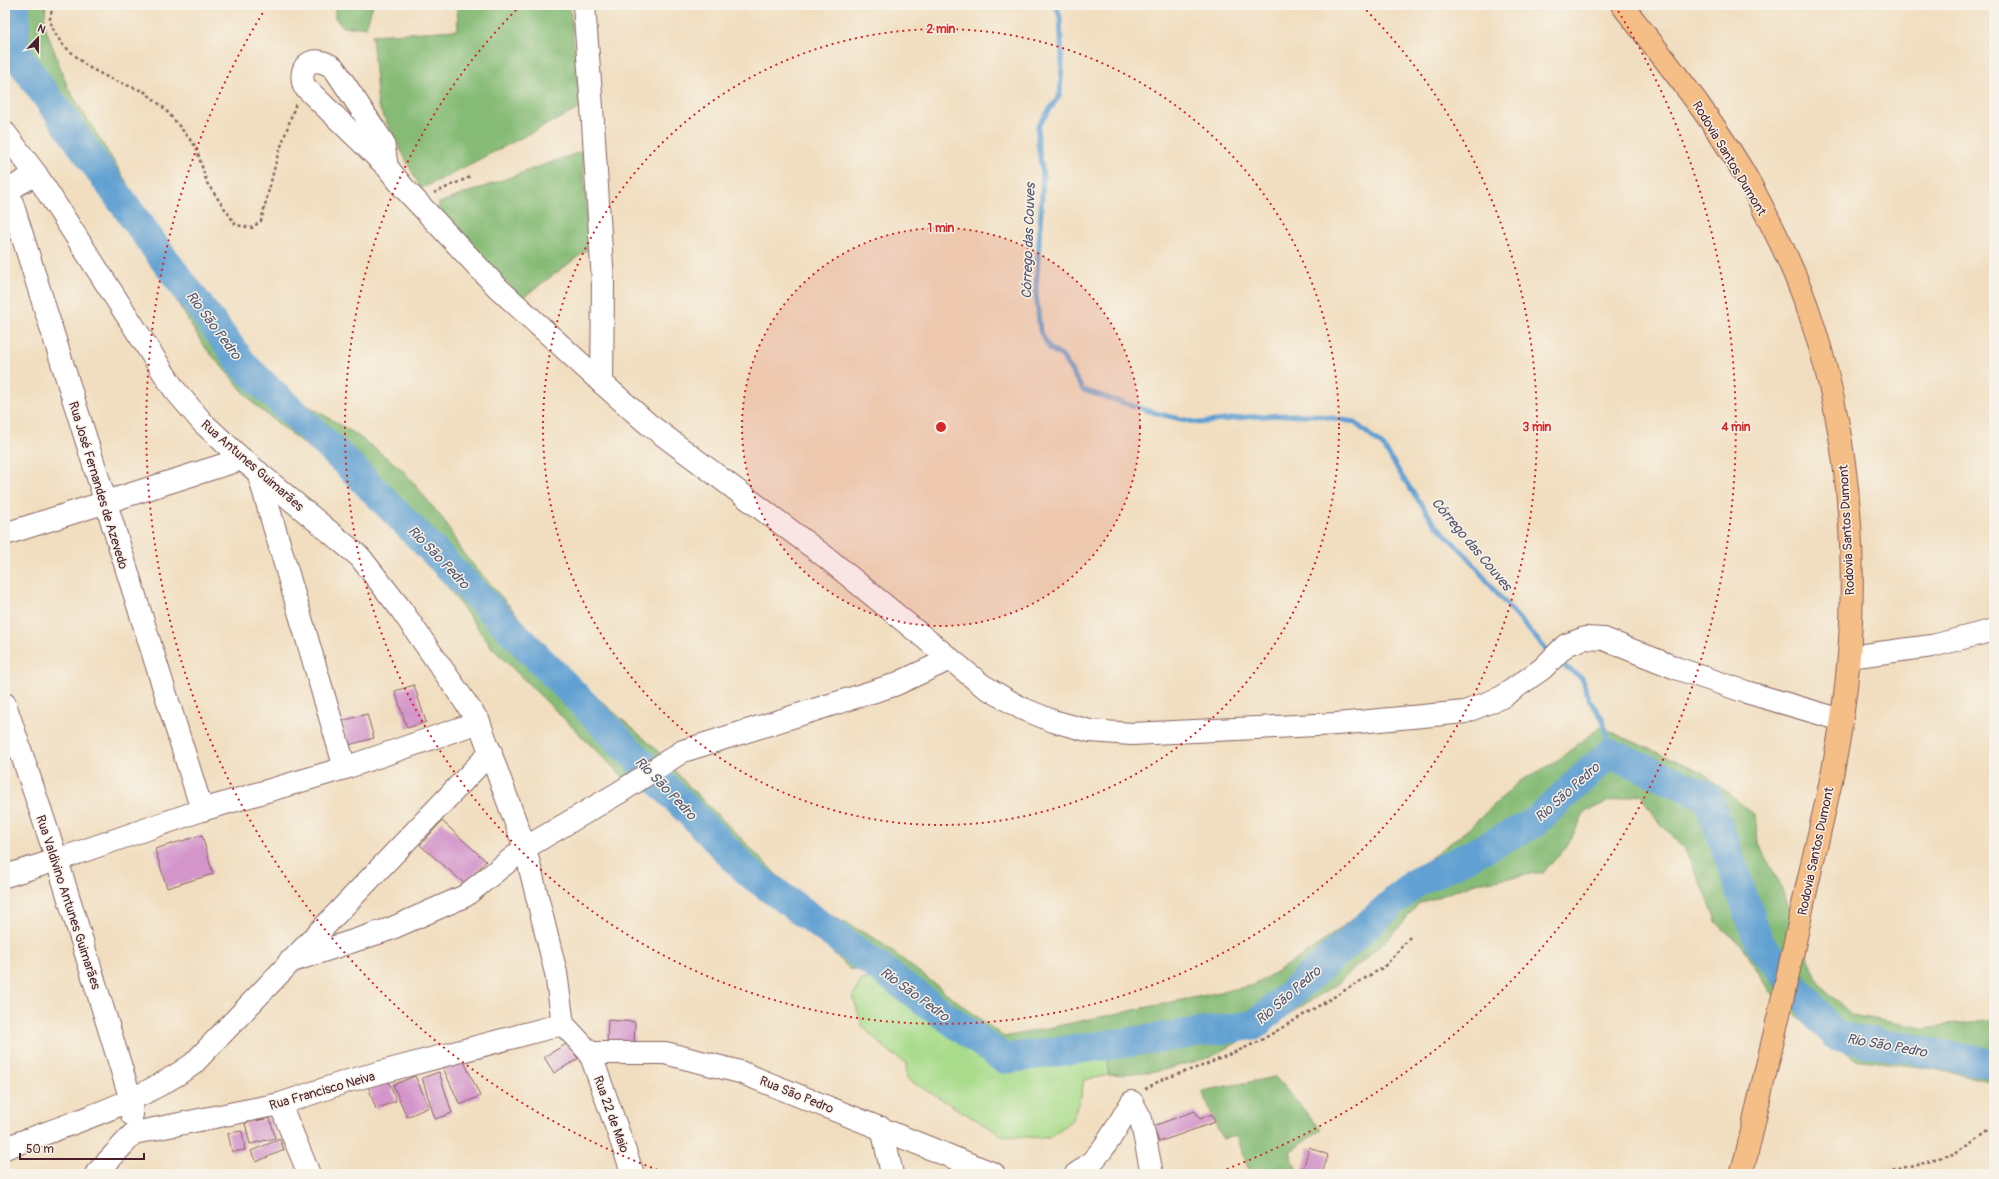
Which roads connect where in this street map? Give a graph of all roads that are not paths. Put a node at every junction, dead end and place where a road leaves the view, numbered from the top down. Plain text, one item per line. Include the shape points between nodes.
1 (584, 5) edge
2 (1622, 5) edge
3 (5, 133) edge
4 (387, 168) junction
5 (36, 174) junction
6 (6, 191) edge
7 (602, 383) junction
8 (250, 465) junction
9 (104, 501) junction
10 (5, 534) edge
11 (1994, 630) edge
12 (1849, 657) junction
13 (950, 659) junction
14 (5, 704) edge
15 (1842, 720) junction
16 (479, 722) junction
17 (491, 752) junction
18 (345, 768) junction
19 (202, 810) junction
20 (525, 848) junction
21 (57, 860) junction
22 (5, 876) edge
23 (289, 962) junction
24 (563, 1024) junction
25 (590, 1053) junction
26 (131, 1100) junction
27 (280, 1104) junction
28 (882, 1128) junction
29 (134, 1133) junction
30 (5, 1148) edge
31 (96, 1174) edge
32 (309, 1174) edge
33 (633, 1174) edge
34 (892, 1174) edge
35 (994, 1174) edge
36 (1076, 1174) edge
37 (1152, 1174) edge
38 (1741, 1174) edge

1 - 7 street via 602,282
2 - 12 highway, Rodovia Santos Dumont via 1694,97 1750,185 1782,245 1813,323 1834,404 1847,486 1852,571
3 - 5 street, Rua Antunes Guimarães
4 - 4 street via 304,86 301,78 303,70 310,63 318,60 334,68 383,142
4 - 7 street via 498,288
5 - 6 street, Rua José Fernandes de Azevedo
5 - 8 street, Rua Antunes Guimarães via 174,389 203,422
6 - 9 street, Rua José Fernandes de Azevedo
7 - 13 street via 647,423 827,558
8 - 9 street
8 - 16 street, Rua Antunes Guimarães via 360,557 400,608
8 - 18 street
9 - 10 street
9 - 19 street, Rua José Fernandes de Azevedo
11 - 12 street via 1932,646
12 - 15 highway, Rodovia Santos Dumont
13 - 15 street via 982,685 1021,708 1053,721 1090,731 1132,734 1337,724 1465,712 1502,697 1542,669 1566,645 1585,638 1604,639 1746,692
13 - 20 street via 894,685 683,751
14 - 21 street, Rua Valdivino Antunes Guimarães
15 - 38 highway, Rodovia Santos Dumont via 1773,1042
16 - 17 street, Rua Antunes Guimarães
16 - 18 street
17 - 20 street, Rua Antunes Guimarães
17 - 23 street
18 - 19 street
19 - 21 street
20 - 23 street via 465,896 390,929
20 - 24 street, Rua Antunes Guimarães via 556,973
21 - 22 street
21 - 26 street, Rua Valdivino Antunes Guimarães
23 - 26 street via 193,1064 169,1081
24 - 25 street
24 - 27 street, Rua Francisco Neiva via 348,1082
25 - 28 street, Rua São Pedro via 665,1053 740,1072
25 - 33 street, Rua 22 de Maio
26 - 29 street, Rua Valdivino Antunes Guimarães
26 - 30 street
27 - 29 street, Rua Francisco Neiva
27 - 32 street
28 - 34 street
28 - 35 street, Rua São Pedro
29 - 31 street
36 - 37 street via 1085,1169 1104,1146 1132,1102 1141,1119

